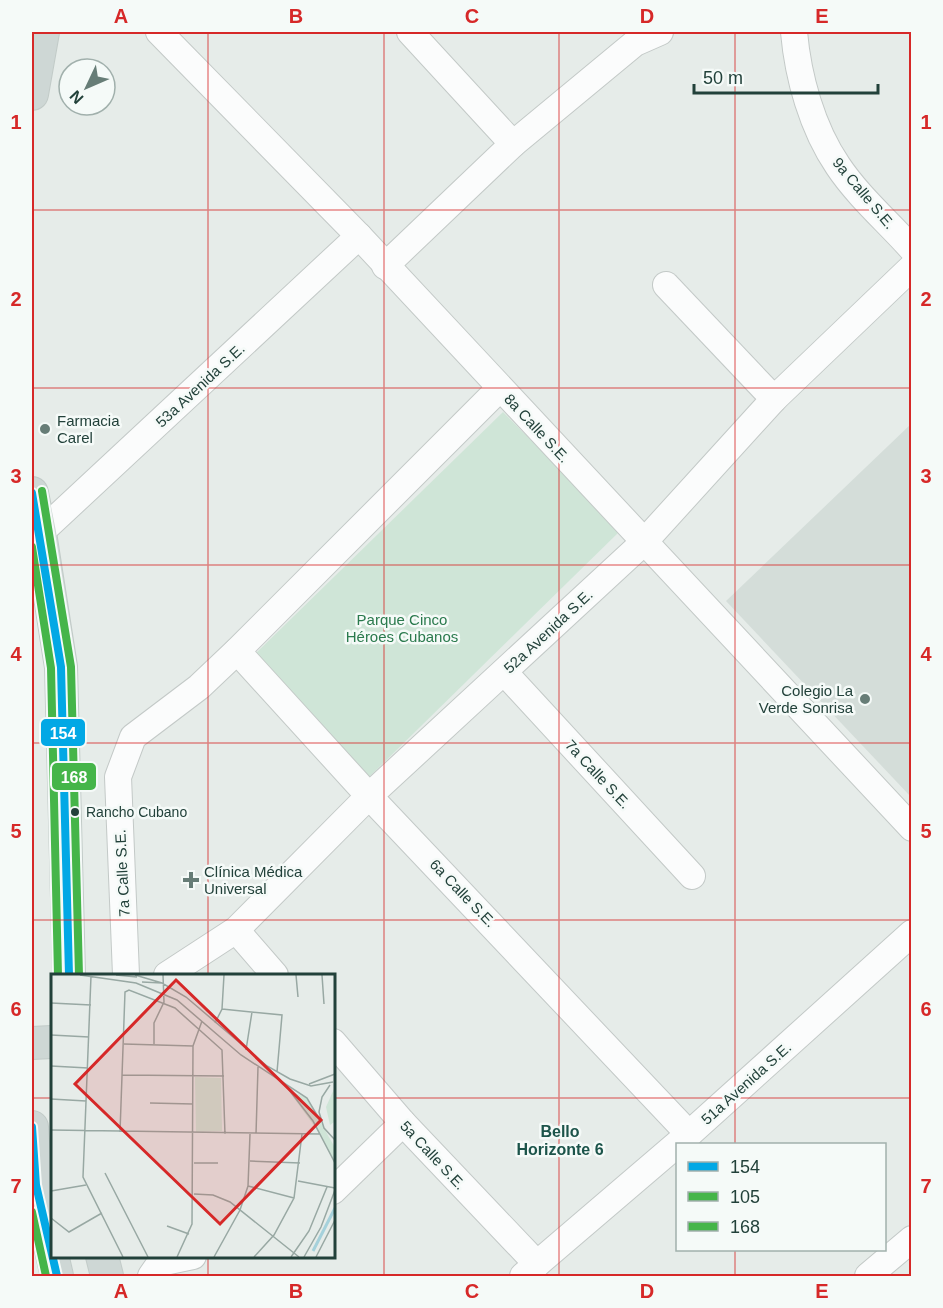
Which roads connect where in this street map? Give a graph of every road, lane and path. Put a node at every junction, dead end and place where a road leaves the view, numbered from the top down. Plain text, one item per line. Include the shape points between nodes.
1 (43, 32) edge
2 (159, 32) edge
3 (410, 32) edge
4 (660, 32) edge
5 (794, 32) edge
6 (632, 37) edge
7 (32, 94) edge
8 (513, 144) junction
9 (359, 236) junction
10 (912, 249) edge
11 (385, 266) junction
12 (912, 267) edge
13 (666, 285) dead end
14 (500, 388) junction
15 (774, 399) junction
16 (32, 493) edge
17 (40, 533) junction
18 (644, 542) junction
19 (237, 651) junction
20 (504, 672) junction
21 (369, 796) junction
22 (912, 828) edge
23 (692, 876) dead end
24 (236, 930) junction
25 (912, 933) edge
26 (69, 974) edge
27 (126, 974) edge
28 (169, 974) edge
29 (273, 974) edge
30 (51, 1042) edge
31 (334, 1043) edge
32 (32, 1044) edge
33 (403, 1123) junction
34 (32, 1127) edge
35 (689, 1134) junction
36 (678, 1143) edge
37 (676, 1145) edge
38 (334, 1190) edge
39 (912, 1239) edge
40 (51, 1250) edge
41 (53, 1257) edge
42 (102, 1257) edge
43 (190, 1257) edge
44 (159, 1268) edge
45 (530, 1270) edge
46 (57, 1276) edge
47 (107, 1276) edge
48 (867, 1276) edge

1 - 7 main road
2 - 9 street, 8a Calle S.E.
3 - 8 street
4 - 6 street
5 - 10 street, 9a Calle S.E. via 796,56 817,130 839,167
6 - 8 street
8 - 11 street
9 - 11 street, 8a Calle S.E.
9 - 17 street, 53a Avenida S.E.
11 - 14 street, 8a Calle S.E.
12 - 15 street, 52a Avenida S.E.
13 - 15 street
14 - 18 street, 8a Calle S.E.
14 - 19 street
15 - 18 street, 52a Avenida S.E.
16 - 17 main road
17 - 26 main road via 61,667
18 - 20 street, 52a Avenida S.E.
18 - 22 street, 8a Calle S.E.
19 - 21 street, 6a Calle S.E.
19 - 27 street, 7a Calle S.E. via 199,687 133,737 118,777
20 - 21 street, 52a Avenida S.E.
20 - 23 street, 7a Calle S.E.
21 - 24 street, 52a Avenida S.E.
21 - 35 street, 6a Calle S.E.
24 - 28 street, 52a Avenida S.E.
24 - 29 street
25 - 35 street, 51a Avenida S.E.
30 - 32 main road
31 - 33 street, 5a Calle S.E.
33 - 38 street
33 - 45 street, 5a Calle S.E.
34 - 40 main road via 36,1185
35 - 36 street, 51a Avenida S.E.
37 - 45 street, 51a Avenida S.E.
39 - 48 street
41 - 46 main road
42 - 47 main road
43 - 44 street

